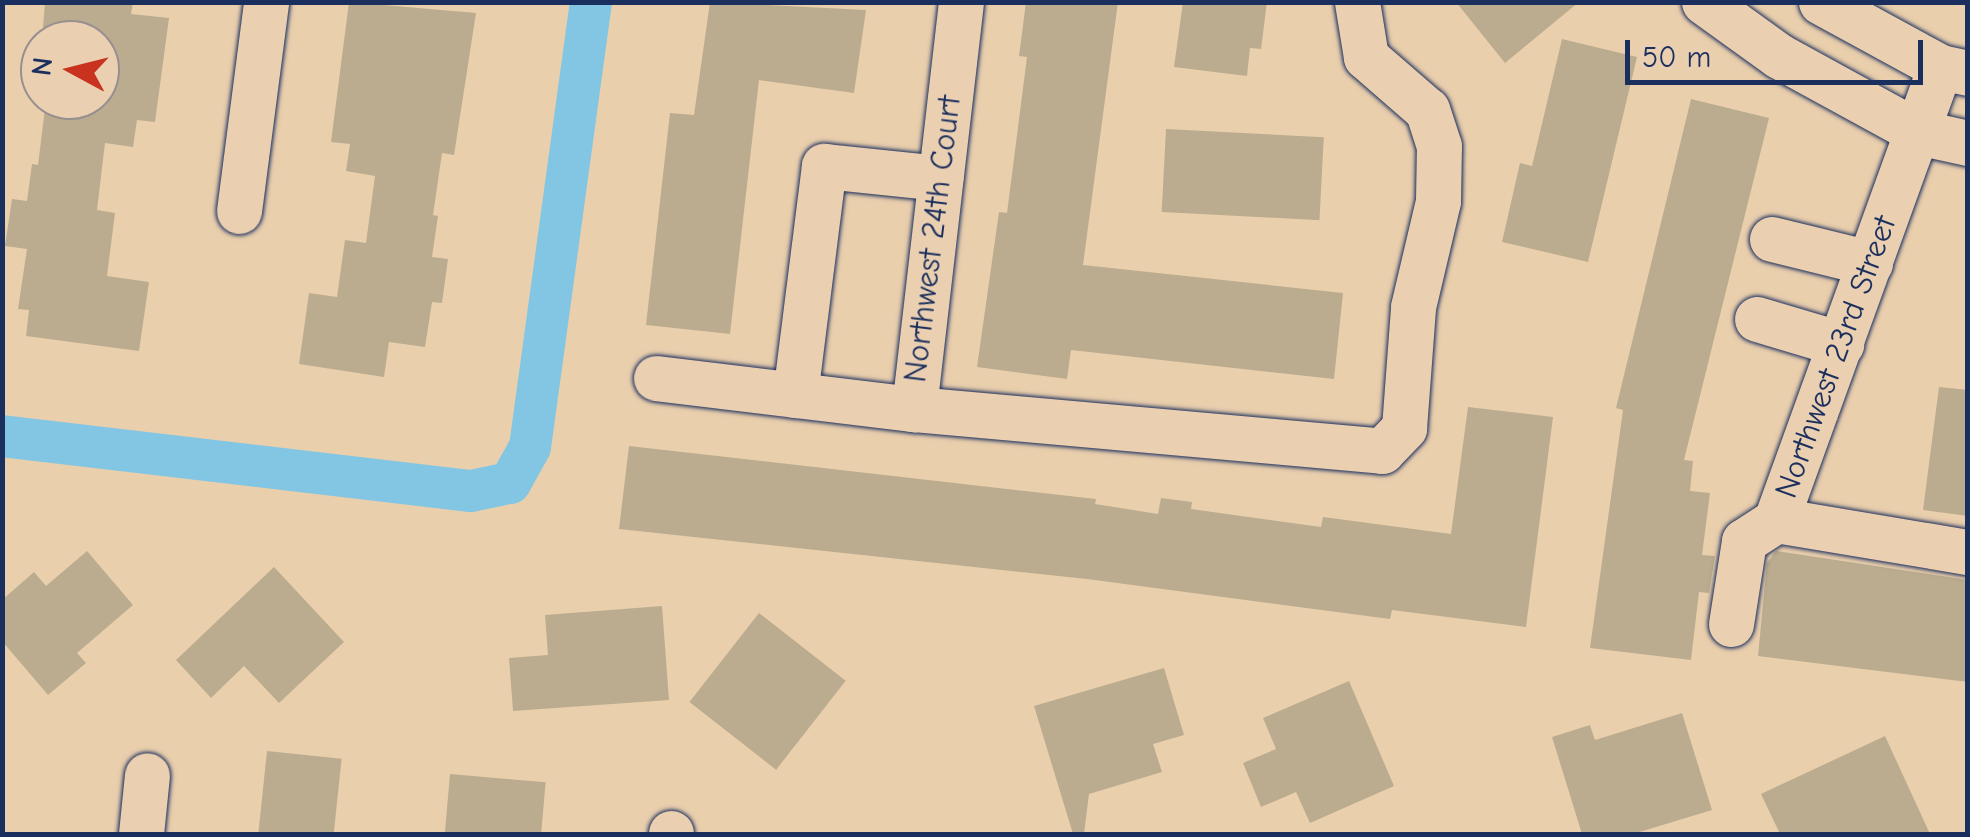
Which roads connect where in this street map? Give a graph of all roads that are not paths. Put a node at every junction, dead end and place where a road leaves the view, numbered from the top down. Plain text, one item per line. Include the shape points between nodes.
1 (266, 2) edge
2 (962, 2) edge
3 (1357, 2) edge
4 (1704, 2) edge
5 (1821, 2) edge
6 (1954, 70) edge
7 (1918, 132) junction
8 (1968, 144) edge
9 (940, 178) junction
10 (239, 211) dead end
11 (1772, 239) dead end
12 (1870, 264) junction
13 (1757, 319) dead end
14 (1841, 344) junction
15 (656, 378) dead end
16 (795, 395) junction
17 (914, 409) junction
18 (1776, 520) junction
19 (1968, 552) edge
20 (1730, 624) dead end
21 (148, 775) dead end
22 (141, 834) edge

1 - 10 street
2 - 9 street, Northwest 24th Court
3 - 17 street, Northwest 24th Court via 1366,57 1427,110 1438,146 1438,201 1413,307 1404,428 1382,451
4 - 7 street via 1779,56
5 - 6 street
6 - 7 street, Northwest 23rd Street
7 - 8 street
7 - 12 street, Northwest 23rd Street
9 - 16 street via 824,166
9 - 17 street, Northwest 24th Court
11 - 12 street
12 - 14 street, Northwest 23rd Street
13 - 14 street
14 - 18 street, Northwest 23rd Street
15 - 16 street
16 - 17 street
18 - 19 street, Northwest 23rd Street
18 - 20 street via 1744,541
21 - 22 street

